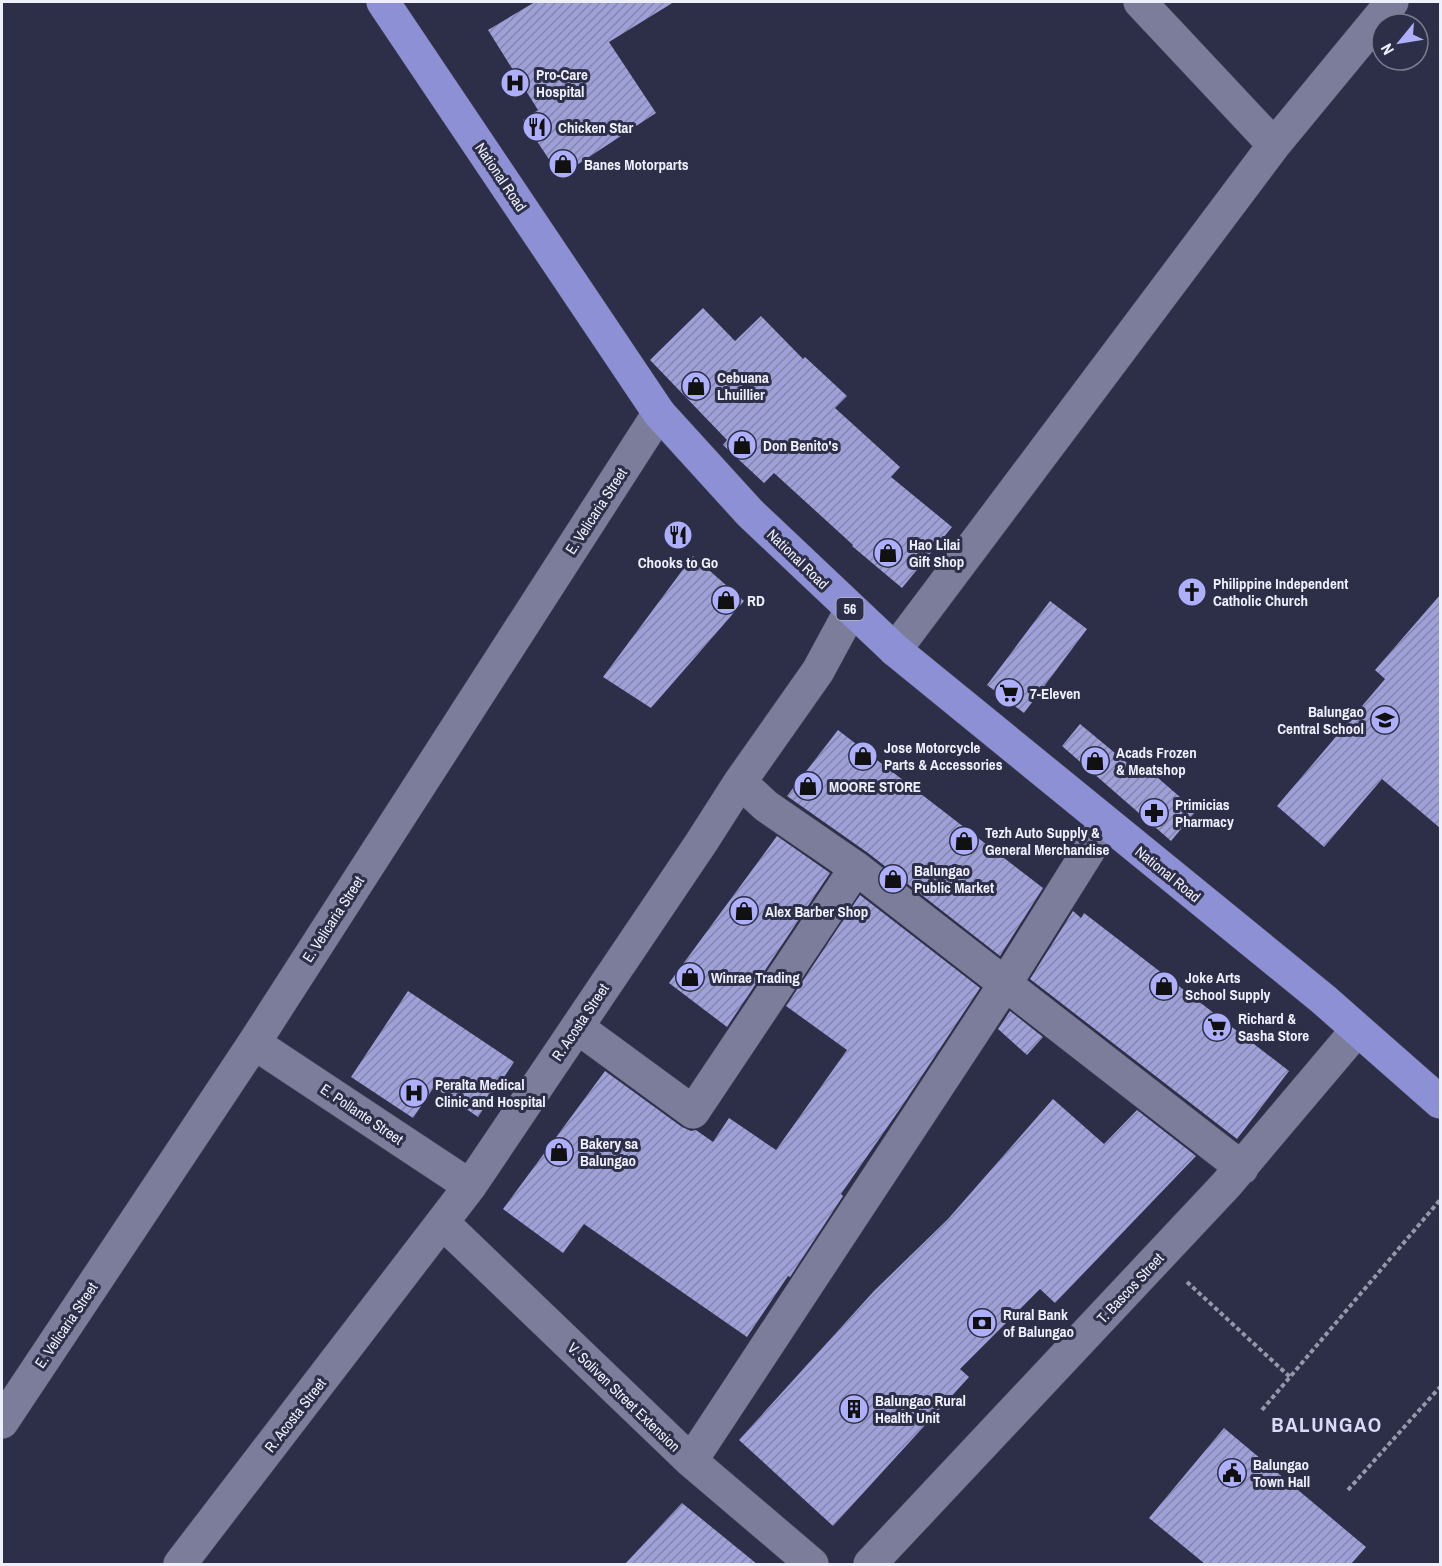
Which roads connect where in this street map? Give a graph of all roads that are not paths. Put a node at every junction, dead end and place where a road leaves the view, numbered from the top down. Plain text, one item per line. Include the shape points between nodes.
1 (383, 2) edge
2 (1140, 2) edge
3 (1392, 2) edge
4 (1274, 145) junction
5 (659, 413) junction
6 (851, 609) junction
7 (895, 650) junction
8 (740, 782) junction
9 (1106, 824) junction
10 (856, 868) junction
11 (1005, 984) junction
12 (577, 1027) junction
13 (1357, 1030) junction
14 (254, 1043) junction
15 (1440, 1102) edge
16 (1242, 1167) junction
17 (470, 1186) junction
18 (443, 1223) junction
19 (3, 1415) edge
20 (691, 1461) junction
21 (180, 1564) edge
22 (812, 1564) edge
23 (870, 1564) edge

1 - 5 highway, National Road / 56
2 - 4 street
3 - 4 street
4 - 7 street
5 - 6 highway, National Road / 56 via 750,513
5 - 14 street, E. Velicaria Street
6 - 7 highway, National Road / 56
6 - 8 street, R. Acosta Street via 818,671
7 - 9 highway, National Road / 56
8 - 10 street via 766,806
8 - 12 street, R. Acosta Street
9 - 11 street
9 - 13 highway, National Road / 56
10 - 11 street
10 - 12 street via 693,1112
11 - 16 street
11 - 20 street
12 - 17 street, R. Acosta Street
13 - 15 highway, National Road / 56
13 - 16 street, T. Bascos Street
14 - 17 street, E. Pollante Street
14 - 19 street, E. Velicaria Street
16 - 23 street, T. Bascos Street
17 - 18 street, R. Acosta Street
18 - 20 street, V. Soliven Street Extension
18 - 21 street, R. Acosta Street
20 - 22 street, V. Soliven Street Extension

